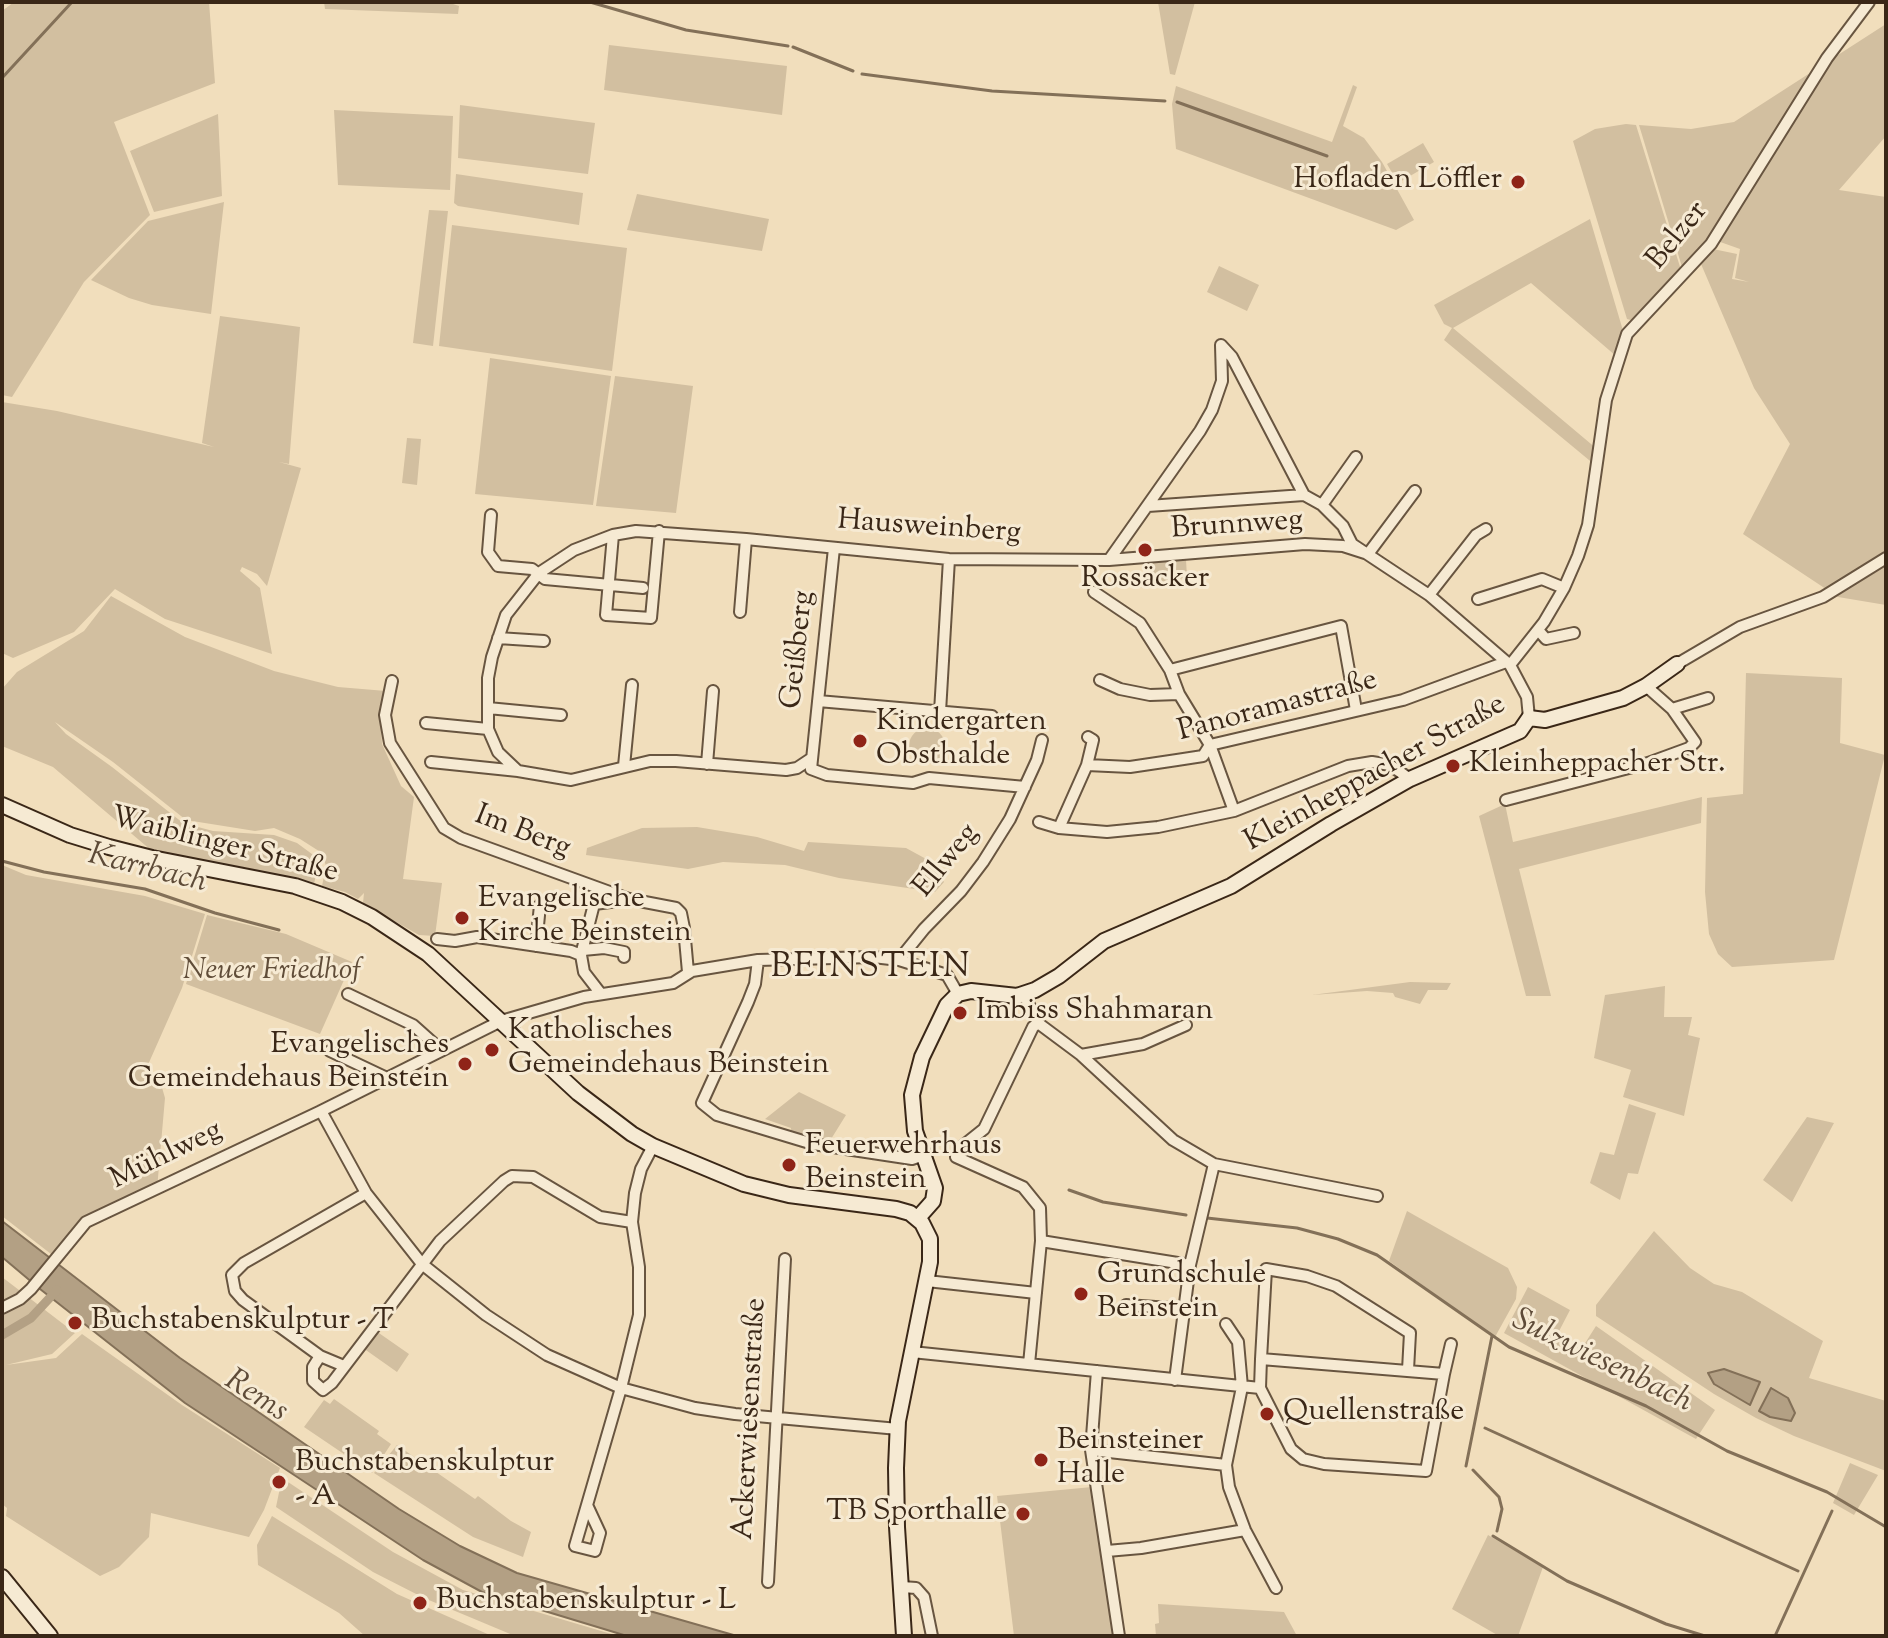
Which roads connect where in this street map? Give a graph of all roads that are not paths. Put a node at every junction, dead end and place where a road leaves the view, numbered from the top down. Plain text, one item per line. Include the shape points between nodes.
1 (1869, 2) edge
2 (1236, 365) junction
3 (1222, 376) junction
4 (1356, 457) dead end
5 (1415, 491) dead end
6 (1304, 495) junction
7 (1322, 505) junction
8 (1148, 506) junction
9 (491, 515) dead end
10 (1486, 529) dead end
11 (659, 531) junction
12 (613, 535) junction
13 (746, 539) junction
14 (834, 548) junction
15 (1368, 554) junction
16 (1886, 558) edge
17 (949, 559) junction
18 (1109, 560) junction
19 (539, 573) junction
20 (609, 585) junction
21 (643, 588) dead end
22 (1564, 588) junction
23 (1094, 592) dead end
24 (1429, 595) junction
25 (1478, 599) dead end
26 (740, 612) dead end
27 (1538, 630) junction
28 (1574, 633) dead end
29 (498, 638) junction
30 (544, 641) dead end
31 (1508, 663) junction
32 (1677, 664) joint
33 (1170, 670) junction
34 (1100, 680) dead end
35 (392, 681) dead end
36 (632, 685) dead end
37 (1646, 686) junction
38 (713, 691) dead end
39 (1179, 694) junction
40 (1708, 698) dead end
41 (818, 701) junction
42 (488, 708) junction
43 (1672, 709) junction
44 (1356, 710) junction
45 (940, 712) junction
46 (561, 715) dead end
47 (992, 716) dead end
48 (1529, 718) junction
49 (426, 723) dead end
50 (488, 729) junction
51 (1088, 737) dead end
52 (1042, 740) dead end
53 (1210, 745) junction
54 (812, 758) junction
55 (431, 762) dead end
56 (707, 764) junction
57 (1087, 765) junction
58 (624, 766) junction
59 (518, 771) junction
60 (1410, 779) junction
61 (1025, 787) junction
62 (1506, 800) dead end
63 (2, 805) edge
64 (1234, 811) junction
65 (1039, 822) dead end
66 (1059, 828) junction
67 (629, 899) junction
68 (540, 905) dead end
69 (437, 939) dead end
70 (536, 946) junction
71 (582, 952) junction
72 (624, 957) dead end
73 (758, 960) junction
74 (899, 960) junction
75 (688, 972) junction
76 (348, 994) dead end
77 (601, 994) junction
78 (958, 994) junction
79 (1024, 995) junction
80 (501, 1021) junction
81 (1038, 1023) junction
82 (1186, 1025) dead end
83 (441, 1050) junction
84 (330, 1051) dead end
85 (1081, 1055) junction
86 (387, 1078) junction
87 (321, 1111) junction
88 (653, 1146) junction
89 (924, 1155) junction
90 (1214, 1164) junction
91 (366, 1193) junction
92 (1377, 1196) dead end
93 (917, 1219) junction
94 (632, 1222) junction
95 (1041, 1241) junction
96 (785, 1259) dead end
97 (422, 1264) junction
98 (1190, 1265) junction
99 (927, 1281) junction
100 (1036, 1293) junction
101 (1126, 1305) dead end
102 (2, 1308) edge
103 (1185, 1309) junction
104 (1226, 1324) dead end
105 (1451, 1344) dead end
106 (912, 1352) junction
107 (320, 1356) junction
108 (1261, 1359) junction
109 (1029, 1364) junction
110 (344, 1366) junction
111 (1408, 1370) junction
112 (1097, 1371) junction
113 (1444, 1374) junction
114 (1175, 1380) junction
115 (1242, 1387) junction
116 (621, 1388) junction
117 (1260, 1388) junction
118 (776, 1418) junction
119 (898, 1429) junction
120 (1091, 1450) junction
121 (1226, 1465) junction
122 (587, 1505) dead end
123 (1245, 1530) junction
124 (1107, 1551) junction
125 (2, 1577) edge
126 (768, 1582) dead end
127 (902, 1587) junction
128 (1276, 1588) dead end
129 (50, 1636) edge
130 (904, 1636) edge
131 (932, 1636) edge
132 (1119, 1636) edge

1 - 22 street, Belzer via 1827,58 1711,244 1627,334 1606,400 1588,525
2 - 3 street
2 - 3 street via 1221,345
2 - 6 street
3 - 8 street via 1212,410
4 - 7 street, Brunnweg
5 - 15 street
6 - 7 street, Brunnweg
6 - 8 street
7 - 15 street, Brunnweg via 1352,544
8 - 18 street
9 - 19 street via 492,559 498,566
10 - 24 street
11 - 12 street, Hausweinberg
11 - 13 street, Hausweinberg
11 - 20 street via 651,618 606,615
12 - 19 street, Hausweinberg via 574,550
12 - 20 street
13 - 14 street, Hausweinberg
13 - 26 street
14 - 17 street, Hausweinberg
14 - 41 street, Geißberg
15 - 18 street, Brunnweg via 1305,544
15 - 24 street, Brunnweg
16 - 32 street, Kleinheppacher Straße via 1823,597 1740,627
17 - 18 street, Hausweinberg
17 - 45 street
19 - 20 street via 545,579
19 - 29 street, Hausweinberg via 506,615
20 - 21 street
22 - 25 street via 1542,579
22 - 27 street, Belzer
23 - 33 street via 1140,623
24 - 31 street, Brunnweg
27 - 28 street via 1546,639
27 - 31 street, Belzer
29 - 30 street
29 - 42 street, Hausweinberg via 488,678
31 - 44 street, Panoramastraße via 1403,700
31 - 48 street, Brunnweg via 1527,697
32 - 37 street, Kleinheppacher Straße
33 - 39 street
33 - 44 street via 1341,626
34 - 39 street via 1150,695
35 - 67 street, Im Berg via 385,715 390,743 444,828
36 - 58 street
37 - 43 street
37 - 48 street, Kleinheppacher Straße via 1575,712 1545,720
38 - 56 street
39 - 53 street
40 - 43 street
41 - 45 street
41 - 54 street, Geißberg
42 - 46 street
42 - 50 street, Hausweinberg
43 - 62 street via 1695,742 1689,748
44 - 53 street, Panoramastraße
45 - 47 street
48 - 60 street, Kleinheppacher Straße via 1520,731
49 - 50 street
50 - 59 street via 498,752
51 - 57 street via 1093,740
52 - 61 street, Ellweg
53 - 57 street, Panoramastraße via 1203,756 1130,767
53 - 64 street
54 - 56 street via 786,770
54 - 61 street, Ellweg via 811,769 827,775
55 - 59 street
56 - 58 street via 650,761
57 - 66 street
58 - 59 street via 571,780
60 - 64 street via 1390,765 1348,766
60 - 79 street, Kleinheppacher Straße via 1231,886 1104,941
61 - 74 street, Ellweg via 983,862
63 - 80 street, Waiblinger Straße via 109,847 295,886 342,902 428,954
64 - 66 street via 1120,831
65 - 66 street
67 - 71 street via 594,904
67 - 75 street, Im Berg via 670,905 681,913
68 - 70 street
69 - 70 street via 477,937
70 - 71 street
71 - 72 street via 604,948 624,952
71 - 77 street via 584,972
73 - 74 street
73 - 75 street
73 - 89 street via 748,1002 702,1103 717,1115 811,1144 912,1159
74 - 78 street via 947,975
75 - 77 street via 673,983
76 - 83 street via 413,1025
77 - 80 street, Mühlweg
78 - 79 street
78 - 89 street via 936,1027 913,1087 912,1120
79 - 81 street
80 - 83 street, Mühlweg
80 - 88 street, Waiblinger Straße via 578,1093
81 - 85 street
81 - 95 street via 984,1129 956,1157 1023,1187 1038,1204
82 - 85 street via 1143,1044
83 - 86 street, Mühlweg
84 - 86 street
85 - 90 street via 1173,1140
86 - 87 street, Mühlweg
87 - 91 street
87 - 102 street, Mühlweg via 86,1222 34,1285
88 - 93 street, Waiblinger Straße via 744,1184 885,1206
88 - 94 street via 641,1169
89 - 93 street via 935,1193
90 - 92 street
90 - 98 street
91 - 97 street
91 - 107 street via 232,1275 243,1300
93 - 99 street via 930,1239
94 - 97 street via 600,1217 533,1177 512,1176
94 - 116 street via 639,1315
95 - 98 street
95 - 100 street
96 - 118 street, Ackerwiesenstraße
97 - 110 street
97 - 116 street via 522,1340
98 - 103 street
99 - 100 street
99 - 106 street
100 - 109 street
101 - 103 street
103 - 114 street
104 - 115 street via 1238,1342
105 - 113 street
106 - 109 street
106 - 119 street
107 - 110 street
107 - 110 street via 311,1375 323,1390
108 - 111 street
108 - 111 street via 1266,1269 1336,1286 1410,1333
108 - 117 street
109 - 112 street
111 - 113 street
112 - 114 street
112 - 120 street
113 - 117 street via 1426,1471 1303,1459 1291,1449
114 - 115 street
115 - 117 street
115 - 121 street
116 - 118 street via 695,1408
116 - 122 street
118 - 119 street
118 - 126 street, Ackerwiesenstraße
119 - 127 street
120 - 121 street
120 - 124 street
121 - 123 street
123 - 124 street
123 - 128 street
124 - 132 street
125 - 129 street
127 - 130 street
127 - 131 street via 916,1588 924,1597

